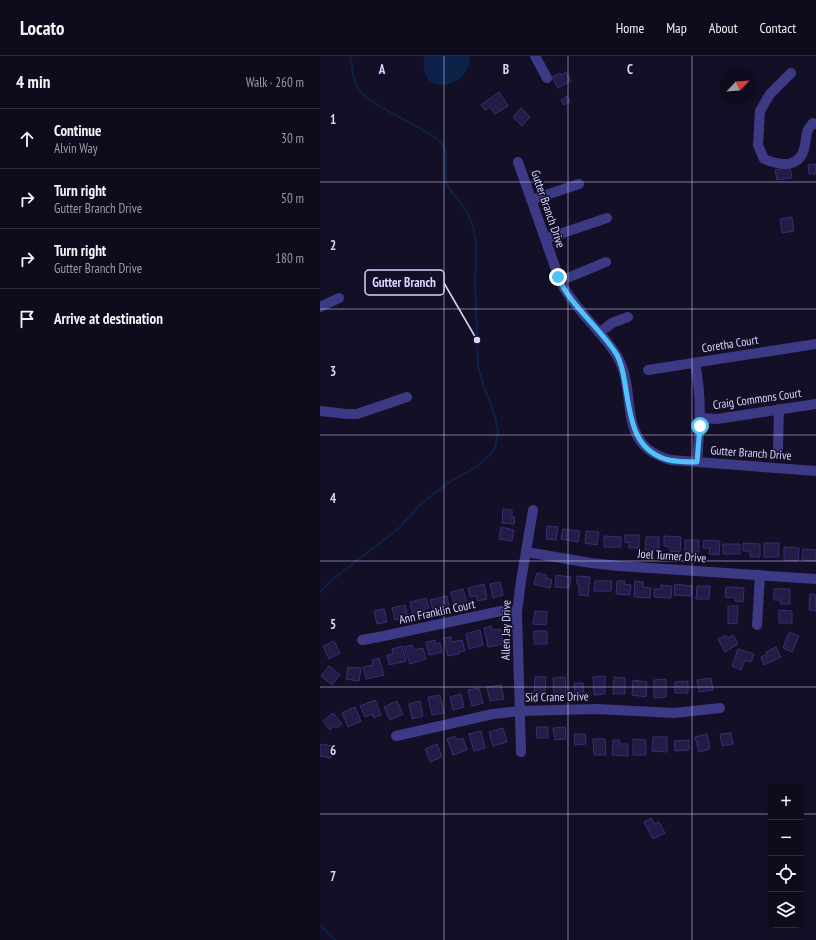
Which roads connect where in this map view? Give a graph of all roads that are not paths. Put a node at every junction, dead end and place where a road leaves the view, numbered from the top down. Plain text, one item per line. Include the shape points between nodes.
1 (535, 56) edge
2 (790, 73) dead end
3 (547, 78) dead end
4 (816, 124) edge
5 (518, 162) dead end
6 (579, 184) dead end
7 (532, 200) junction
8 (607, 218) dead end
9 (545, 240) junction
10 (606, 262) dead end
11 (560, 281) junction
12 (339, 298) dead end
13 (320, 307) edge
14 (628, 317) dead end
15 (599, 332) junction
16 (816, 344) edge
17 (695, 363) junction
18 (648, 370) dead end
19 (407, 397) dead end
20 (816, 404) edge
21 (779, 410) junction
22 (320, 411) edge
23 (701, 418) junction
24 (778, 448) dead end
25 (697, 462) junction
26 (816, 471) edge
27 (533, 510) dead end
28 (526, 552) junction
29 (760, 575) junction
30 (816, 579) edge
31 (517, 612) junction
32 (757, 625) dead end
33 (362, 640) dead end
34 (720, 708) dead end
35 (520, 711) junction
36 (396, 736) dead end
37 (521, 752) dead end

1 - 3 street
2 - 4 street via 770,94 760,111 758,145 764,159 791,165 800,158 805,147 807,129 813,123
5 - 7 street, Gutter Branch Drive
6 - 7 street
7 - 9 street, Gutter Branch Drive
8 - 9 street
9 - 11 street, Gutter Branch Drive
10 - 11 street
11 - 15 street, Gutter Branch Drive
12 - 13 street
14 - 15 street via 612,323
15 - 25 street, Gutter Branch Drive via 620,362 632,422 639,440 653,453 665,459
16 - 17 street, Coretha Court
17 - 18 street, Coretha Court
17 - 23 street
19 - 22 street via 357,414
20 - 21 street, Craig Commons Court
21 - 23 street, Craig Commons Court via 717,419
21 - 24 street
23 - 25 street
25 - 26 street, Gutter Branch Drive
27 - 28 street, Allen Jay Drive
28 - 29 street, Joel Turner Drive via 605,564
28 - 31 street, Allen Jay Drive
29 - 30 street, Joel Turner Drive
29 - 32 street
31 - 33 street, Ann Franklin Court via 501,612
31 - 35 street, Allen Jay Drive
34 - 35 street, Sid Crane Drive via 674,714 596,709
35 - 36 street, Sid Crane Drive via 493,714
35 - 37 street, Allen Jay Drive

